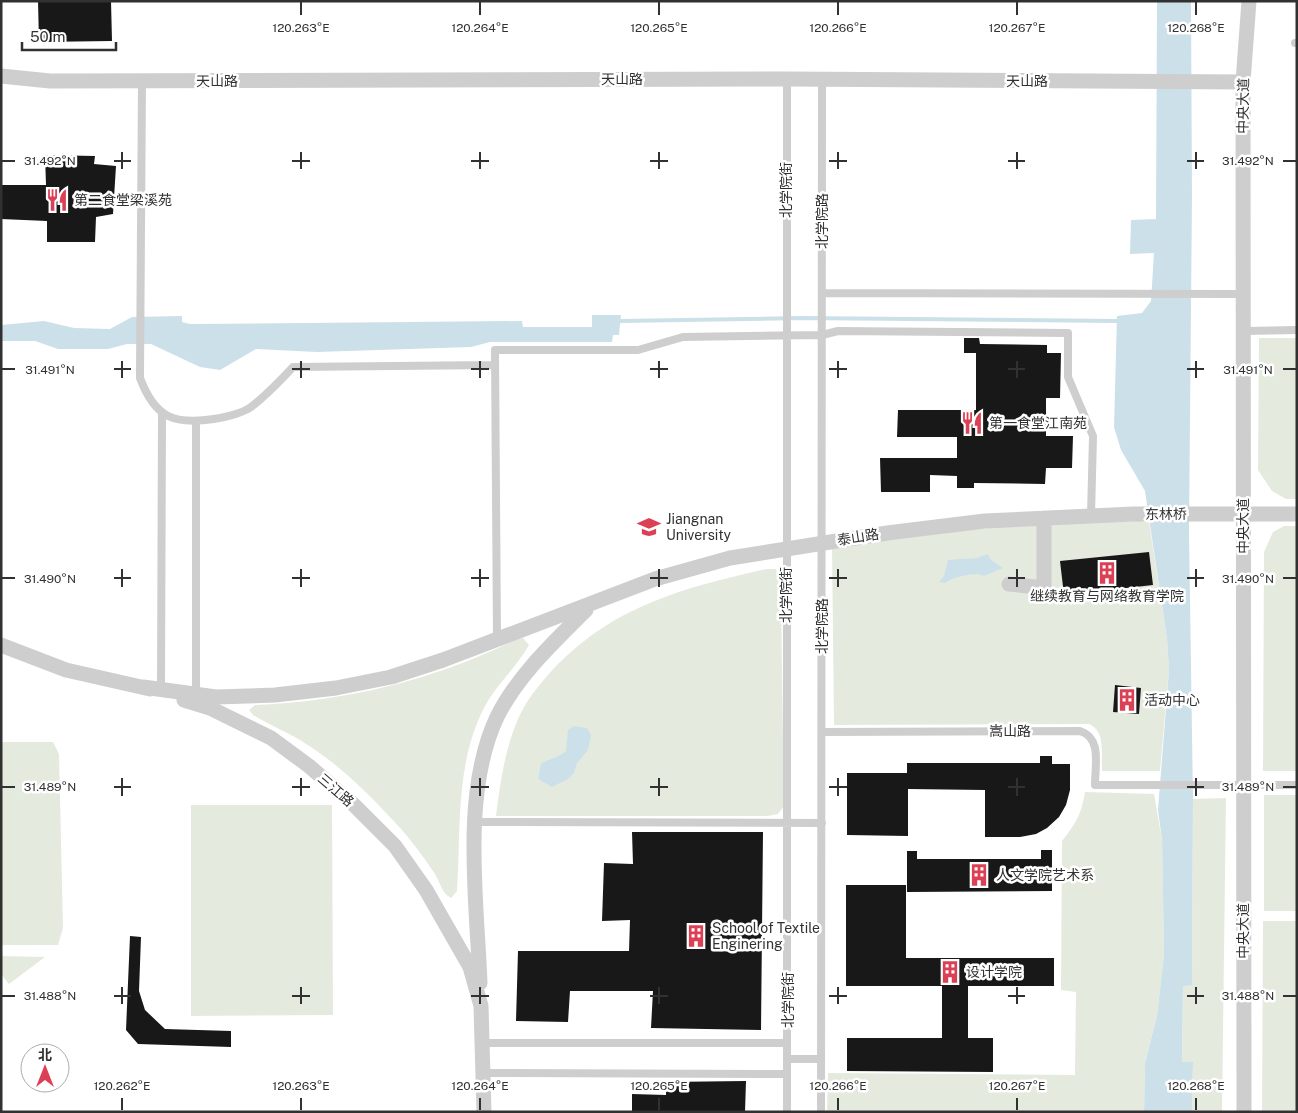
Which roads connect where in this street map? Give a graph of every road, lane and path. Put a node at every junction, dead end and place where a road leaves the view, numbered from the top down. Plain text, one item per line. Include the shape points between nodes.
1 (1249, 1) edge
2 (1, 76) edge
3 (787, 79) junction
4 (822, 80) junction
5 (142, 81) junction
6 (1243, 82) junction
7 (822, 294) junction
8 (1243, 294) junction
9 (1297, 330) edge
10 (1243, 331) junction
11 (822, 335) junction
12 (786, 336) junction
13 (495, 365) junction
14 (162, 414) junction
15 (196, 422) junction
16 (1133, 514) joint
17 (1243, 514) junction
18 (1297, 514) edge
19 (1091, 516) junction
20 (1044, 518) junction
21 (822, 543) junction
22 (786, 549) junction
23 (1009, 584) dead end
24 (591, 605) junction
25 (497, 640) junction
26 (1, 645) edge
27 (143, 687) junction
28 (161, 689) junction
29 (196, 694) junction
30 (822, 732) junction
31 (1297, 785) edge
32 (1243, 786) junction
33 (474, 822) junction
34 (788, 822) junction
35 (822, 823) junction
36 (481, 1006) junction
37 (482, 1043) junction
38 (787, 1043) junction
39 (787, 1059) junction
40 (820, 1059) junction
41 (483, 1073) junction
42 (787, 1074) junction
43 (484, 1112) edge
44 (787, 1112) edge
45 (820, 1112) edge
46 (1244, 1112) edge

1 - 6 street, 中央大道
2 - 5 street, 天山路 via 50,81
3 - 4 street, 天山路
3 - 5 street, 天山路
3 - 12 lane, 北学院街
4 - 6 street, 天山路
4 - 7 lane, 北学院路
5 - 14 lane via 140,378 147,397
6 - 8 street, 中央大道
7 - 8 lane
7 - 11 lane, 北学院路
8 - 10 street, 中央大道
9 - 10 lane
10 - 17 street, 中央大道
11 - 12 lane
11 - 19 lane via 838,331 1068,333 1068,376 1093,436
11 - 21 lane, 北学院路
12 - 13 lane via 683,337 638,350 495,350
12 - 22 lane, 北学院街
13 - 15 lane via 293,367 272,390 249,408 227,417
13 - 25 lane
14 - 15 lane via 178,421
14 - 28 lane
15 - 29 lane
16 - 17 street, 东林桥
16 - 19 street, 泰山路
17 - 18 street
17 - 32 street, 中央大道
19 - 20 street, 泰山路
20 - 21 street, 泰山路 via 985,521
20 - 23 street via 1044,588
21 - 22 street, 泰山路
21 - 30 lane, 北学院路
22 - 24 street, 泰山路 via 730,558 665,576
22 - 34 lane, 北学院街
24 - 25 street, 泰山路
24 - 33 street via 535,662 497,717 485,750
25 - 29 street, 泰山路 via 391,677 336,688 275,695 216,697
26 - 27 street, 三江路 via 66,670
27 - 28 street, 泰山路
27 - 36 street, 三江路 via 210,708 271,738 354,804 395,846 426,890 470,967
28 - 29 street, 泰山路
30 - 32 lane, 嵩山路 via 1080,731 1089,734 1094,741 1095,785
30 - 35 lane, 北学院路
31 - 32 lane
32 - 46 street, 中央大道
33 - 34 lane
33 - 36 street
34 - 35 lane
34 - 38 lane, 北学院街
35 - 40 lane, 北学院路
36 - 37 street, 三江路
37 - 38 lane
37 - 41 street, 三江路
38 - 39 lane, 北学院街
39 - 40 lane
39 - 42 lane, 北学院街
40 - 45 lane, 北学院路
41 - 42 lane
41 - 43 street, 三江路
42 - 44 lane, 北学院街

